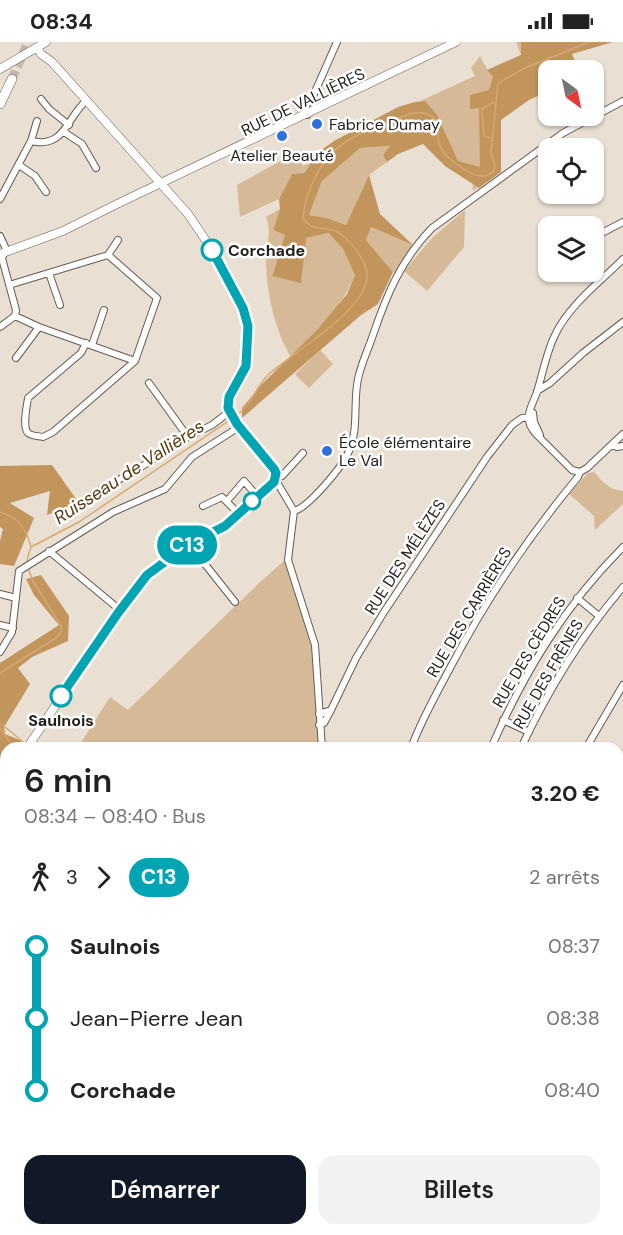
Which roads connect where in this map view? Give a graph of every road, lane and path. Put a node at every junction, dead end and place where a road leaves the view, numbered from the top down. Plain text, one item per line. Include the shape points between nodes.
1 (337, 42) edge
2 (456, 42) edge
3 (41, 44) edge
4 (0, 69) edge
5 (12, 79) tunnel mouth
6 (314, 94) junction
7 (41, 99) dead end
8 (86, 101) junction
9 (623, 101) edge
10 (0, 104) edge
11 (317, 110) junction
12 (307, 115) junction
13 (37, 121) dead end
14 (69, 125) junction
15 (64, 132) junction
16 (31, 141) junction
17 (20, 165) junction
18 (96, 168) dead end
19 (180, 175) junction
20 (161, 184) junction
21 (46, 192) dead end
22 (173, 197) junction
23 (0, 199) edge
24 (623, 222) edge
25 (604, 232) edge
26 (0, 236) edge
27 (118, 240) dead end
28 (2, 254) edge
29 (108, 255) junction
30 (623, 259) edge
31 (49, 273) junction
32 (9, 285) junction
33 (60, 305) dead end
34 (104, 309) dead end
35 (15, 316) junction
36 (623, 321) edge
37 (0, 327) edge
38 (39, 327) junction
39 (89, 344) junction
40 (16, 358) dead end
41 (135, 361) junction
42 (544, 366) junction
43 (557, 375) junction
44 (541, 378) junction
45 (149, 383) dead end
46 (537, 391) junction
47 (230, 413) junction
48 (531, 420) junction
49 (238, 425) junction
50 (623, 434) edge
51 (188, 436) junction
52 (611, 445) junction
53 (623, 446) edge
54 (303, 453) dead end
55 (579, 472) junction
56 (275, 480) junction
57 (257, 496) junction
58 (226, 501) junction
59 (83, 503) dead end
60 (203, 506) dead end
61 (294, 511) junction
62 (238, 513) junction
63 (189, 544) junction
64 (623, 548) edge
65 (49, 551) junction
66 (623, 587) edge
67 (0, 594) edge
68 (16, 598) junction
69 (578, 598) junction
70 (235, 602) dead end
71 (120, 610) junction
72 (598, 616) junction
73 (0, 625) edge
74 (13, 628) junction
75 (0, 652) edge
76 (623, 685) edge
77 (331, 710) junction
78 (319, 714) junction
79 (504, 720) junction
80 (320, 725) junction
81 (529, 732) junction
82 (31, 742) edge
83 (321, 742) edge
84 (414, 742) edge
85 (494, 742) edge
86 (524, 742) edge
87 (590, 742) edge

1 - 6 street
2 - 11 main road, RUE DE VALLIÈRES
3 - 4 main road
3 - 8 main road via 41,54
5 - 10 highway
6 - 11 street
6 - 12 street via 305,107
7 - 14 street
8 - 14 street
8 - 20 main road
9 - 61 street via 563,133 432,228 416,247 389,289 359,374 350,451 326,483
11 - 12 main road, RUE DE VALLIÈRES
12 - 19 main road, RUE DE VALLIÈRES
13 - 16 street
14 - 15 street
15 - 16 street via 52,140
15 - 18 street via 82,144
16 - 17 street
17 - 21 street via 35,176
17 - 23 street
19 - 20 main road, RUE DE VALLIÈRES
19 - 22 main road
20 - 22 main road
20 - 28 main road, RUE DE VALLIÈRES via 63,231
22 - 47 main road via 206,238 247,317 246,366 229,397
24 - 25 street
26 - 28 street via 6,249
27 - 29 street
28 - 32 street
29 - 31 street
29 - 41 street via 157,298
30 - 42 street via 560,325
31 - 32 street
31 - 33 street
32 - 35 street
34 - 39 street
35 - 37 street
35 - 38 street
36 - 43 street
38 - 39 street
38 - 40 street
39 - 41 street
39 - 41 street via 28,398 28,432 42,437 53,432
42 - 43 street
42 - 44 street
43 - 44 street
43 - 46 street
44 - 46 street
45 - 51 street
46 - 48 street
47 - 49 main road
47 - 51 street
48 - 55 street via 543,440 572,470
48 - 77 street, RUE DES MÉLÈZES via 512,425 487,458 384,612
49 - 56 main road via 276,473
49 - 65 street via 192,457 169,486 127,505
50 - 52 street, RUE DES CARRIÈRES
51 - 59 street
52 - 53 street
52 - 55 street, RUE DES CARRIÈRES
54 - 56 street
55 - 84 street, RUE DES CARRIÈRES via 482,610
56 - 57 main road
56 - 61 street
57 - 58 street via 244,481
57 - 62 main road
58 - 60 street via 220,497
58 - 62 street
61 - 78 street via 288,560 315,645
62 - 63 main road via 225,526
63 - 70 street
63 - 71 main road via 154,568
64 - 69 street, RUE DES CÈDRES
65 - 68 street via 17,576
65 - 71 street
66 - 72 street, RUE DES FRÊNES
67 - 68 street
68 - 74 street
69 - 72 street
69 - 79 street, RUE DES CÈDRES via 562,617
71 - 82 main road
72 - 81 street, RUE DES FRÊNES via 574,650
73 - 74 street
74 - 75 street
76 - 87 street
77 - 78 street
77 - 80 street, RUE DES MÉLÈZES
78 - 80 street
79 - 81 street
79 - 85 street, RUE DES CÈDRES
80 - 83 street
81 - 86 street, RUE DES FRÊNES

